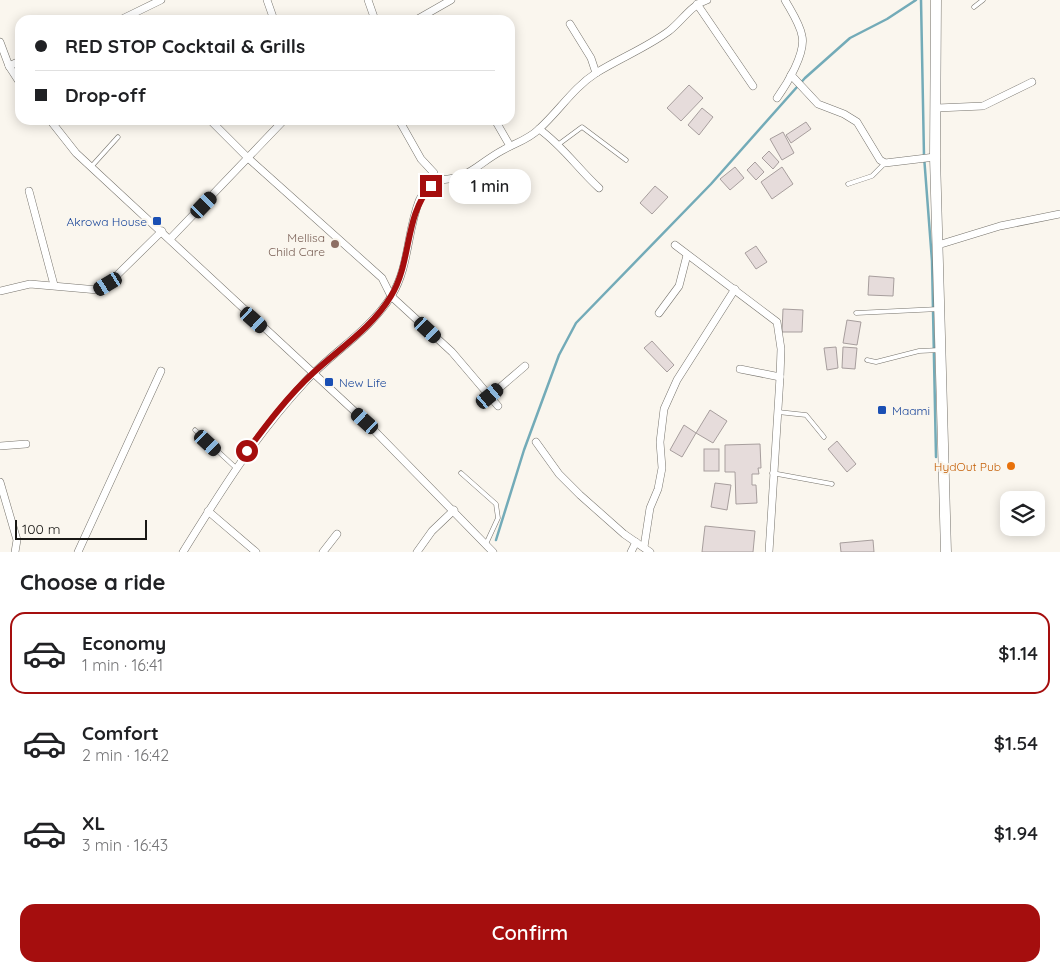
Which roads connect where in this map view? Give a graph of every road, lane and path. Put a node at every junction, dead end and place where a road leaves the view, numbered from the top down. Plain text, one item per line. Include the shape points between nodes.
1 (161, 0) edge
2 (267, 0) edge
3 (368, 0) edge
4 (452, 0) edge
5 (707, 0) edge
6 (786, 0) edge
7 (936, 0) edge
8 (983, 0) edge
9 (697, 4) junction
10 (974, 8) dead end
11 (130, 15) edge
12 (272, 15) edge
13 (373, 15) edge
14 (425, 15) edge
15 (570, 24) dead end
16 (0, 42) edge
17 (15, 63) edge
18 (9, 66) junction
19 (596, 73) junction
20 (15, 75) edge
21 (794, 78) junction
22 (1032, 82) dead end
23 (753, 86) dead end
24 (778, 98) dead end
25 (937, 108) junction
26 (54, 125) edge
27 (215, 125) edge
28 (279, 125) edge
29 (402, 125) edge
30 (498, 125) edge
31 (539, 129) junction
32 (118, 137) dead end
33 (560, 144) junction
34 (510, 146) junction
35 (248, 158) junction
36 (929, 158) junction
37 (626, 160) dead end
38 (885, 163) junction
39 (91, 167) junction
40 (435, 180) junction
41 (848, 184) dead end
42 (599, 188) dead end
43 (29, 191) dead end
44 (1060, 214) edge
45 (162, 231) junction
46 (170, 239) junction
47 (675, 245) dead end
48 (938, 245) junction
49 (688, 255) junction
50 (54, 285) junction
51 (735, 289) junction
52 (0, 290) edge
53 (391, 296) junction
54 (940, 309) junction
55 (659, 313) dead end
56 (856, 313) dead end
57 (940, 350) junction
58 (867, 360) dead end
59 (525, 366) dead end
60 (740, 369) dead end
61 (161, 370) dead end
62 (312, 373) junction
63 (780, 377) junction
64 (490, 396) junction
65 (498, 406) dead end
66 (778, 412) junction
67 (195, 430) dead end
68 (824, 437) dead end
69 (536, 442) dead end
70 (26, 444) dead end
71 (0, 446) edge
72 (236, 468) junction
73 (461, 473) dead end
74 (772, 473) junction
75 (0, 482) edge
76 (832, 484) dead end
77 (454, 510) junction
78 (208, 511) junction
79 (337, 534) dead end
80 (636, 542) junction
81 (486, 544) junction
82 (644, 546) junction
83 (15, 552) edge
84 (78, 552) edge
85 (183, 552) edge
86 (256, 552) edge
87 (324, 552) edge
88 (417, 552) edge
89 (493, 552) edge
90 (631, 552) edge
91 (650, 552) edge
92 (769, 552) edge
93 (946, 552) edge

1 - 11 street
2 - 12 street
3 - 13 street
4 - 14 street
5 - 9 street
6 - 21 street via 803,41
7 - 25 street
8 - 10 lane
9 - 19 street via 657,39
9 - 23 street
15 - 19 street via 591,58
16 - 18 street
17 - 18 street
18 - 20 street
19 - 31 street
21 - 24 street
21 - 38 street via 818,104 857,122
22 - 25 street via 983,106
25 - 36 street
26 - 39 street via 76,154
27 - 35 street
28 - 35 street
29 - 40 street via 421,159 434,173
30 - 34 street
31 - 33 street
31 - 34 street via 522,142
32 - 39 lane
33 - 37 lane via 582,127
33 - 42 street via 580,171
34 - 40 street via 464,176
35 - 46 street
35 - 53 street via 382,278
36 - 38 street
36 - 48 street
38 - 41 lane via 872,176
39 - 45 street
40 - 53 street via 420,200 413,218 400,278
43 - 50 street
44 - 48 street via 1011,223
45 - 46 street
45 - 50 street via 98,290
46 - 62 street
47 - 49 street
48 - 54 street
49 - 51 street
49 - 55 street via 679,286
50 - 52 street via 30,284
51 - 63 street via 777,322 781,349
51 - 82 street via 677,380 664,409 660,442 662,468 650,508
53 - 62 street via 357,337
53 - 64 street via 452,352
54 - 56 lane
54 - 57 street
57 - 58 lane via 919,351 876,362
57 - 93 street
59 - 64 street
60 - 63 street
61 - 84 street
62 - 72 street via 271,419
62 - 77 street via 394,448
63 - 66 street
64 - 65 street
66 - 68 lane via 806,415
66 - 74 street
67 - 72 lane
69 - 80 street via 559,474
70 - 71 street
72 - 78 street
73 - 81 lane via 496,504 498,518
74 - 76 lane
74 - 92 street
75 - 83 street via 16,540
77 - 81 street
77 - 88 street via 432,531
78 - 85 street
78 - 86 street
79 - 87 street
80 - 82 street
80 - 90 street
81 - 89 street
82 - 91 street

